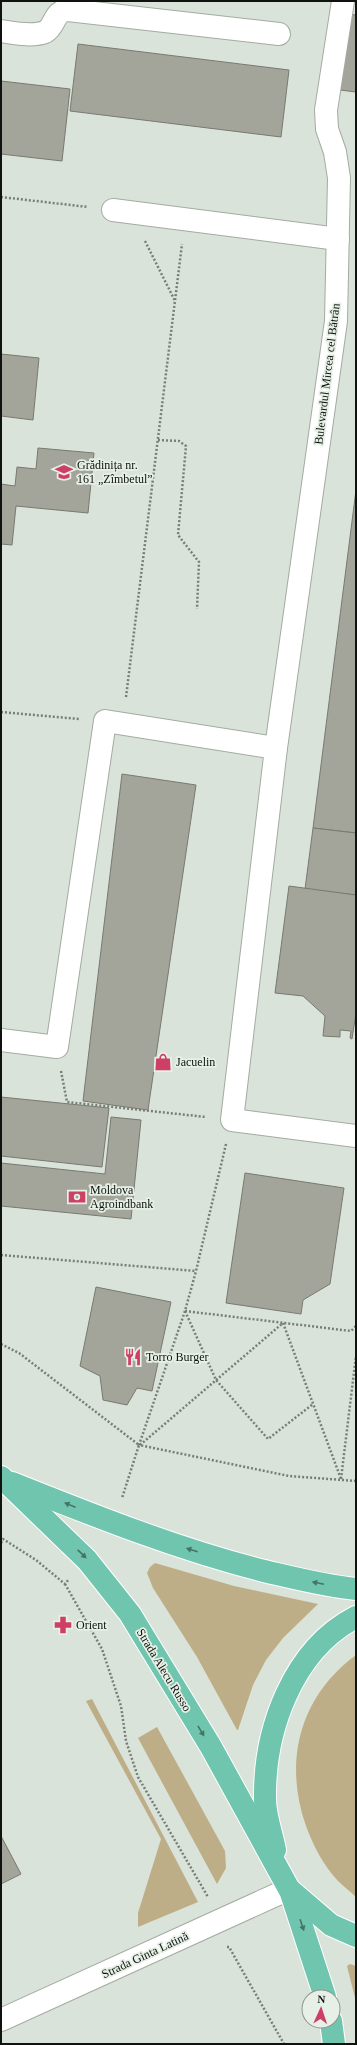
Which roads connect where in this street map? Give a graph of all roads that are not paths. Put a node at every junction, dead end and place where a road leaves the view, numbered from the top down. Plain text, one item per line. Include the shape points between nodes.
1 (343, 1) edge
2 (1, 31) edge
3 (279, 34) dead end
4 (121, 211) road end
5 (338, 239) junction
6 (276, 748) junction
7 (1, 1040) edge
8 (356, 1136) edge
9 (2, 1476) edge
10 (356, 1589) edge
11 (356, 1617) edge
12 (289, 1888) junction
13 (356, 1936) edge
14 (322, 1989) edge
15 (1, 2020) edge
16 (332, 2029) edge
17 (334, 2044) edge

1 - 5 street, Bulevardul Mircea cel Bătrân via 326,110 327,129 340,178
2 - 3 street via 24,34 43,32 51,26 57,14 62,10 68,10
4 - 5 street
5 - 6 street, Bulevardul Mircea cel Bătrân via 336,321
6 - 7 street via 114,723 57,1047
6 - 8 street, Bulevardul Mircea cel Bătrân via 232,1120
10 -> 9 main road, Strada Alecu Russo via 280,1575 212,1557 114,1523
9 -> 12 main road, Strada Alecu Russo via 87,1560 130,1614 210,1747
11 - 12 main road via 342,1624 310,1655 291,1684 275,1719 267,1756 265,1801 276,1852
12 - 13 main road via 331,1925
12 -> 14 main road
12 - 15 street, Strada Ginta Latină
16 - 17 main road

